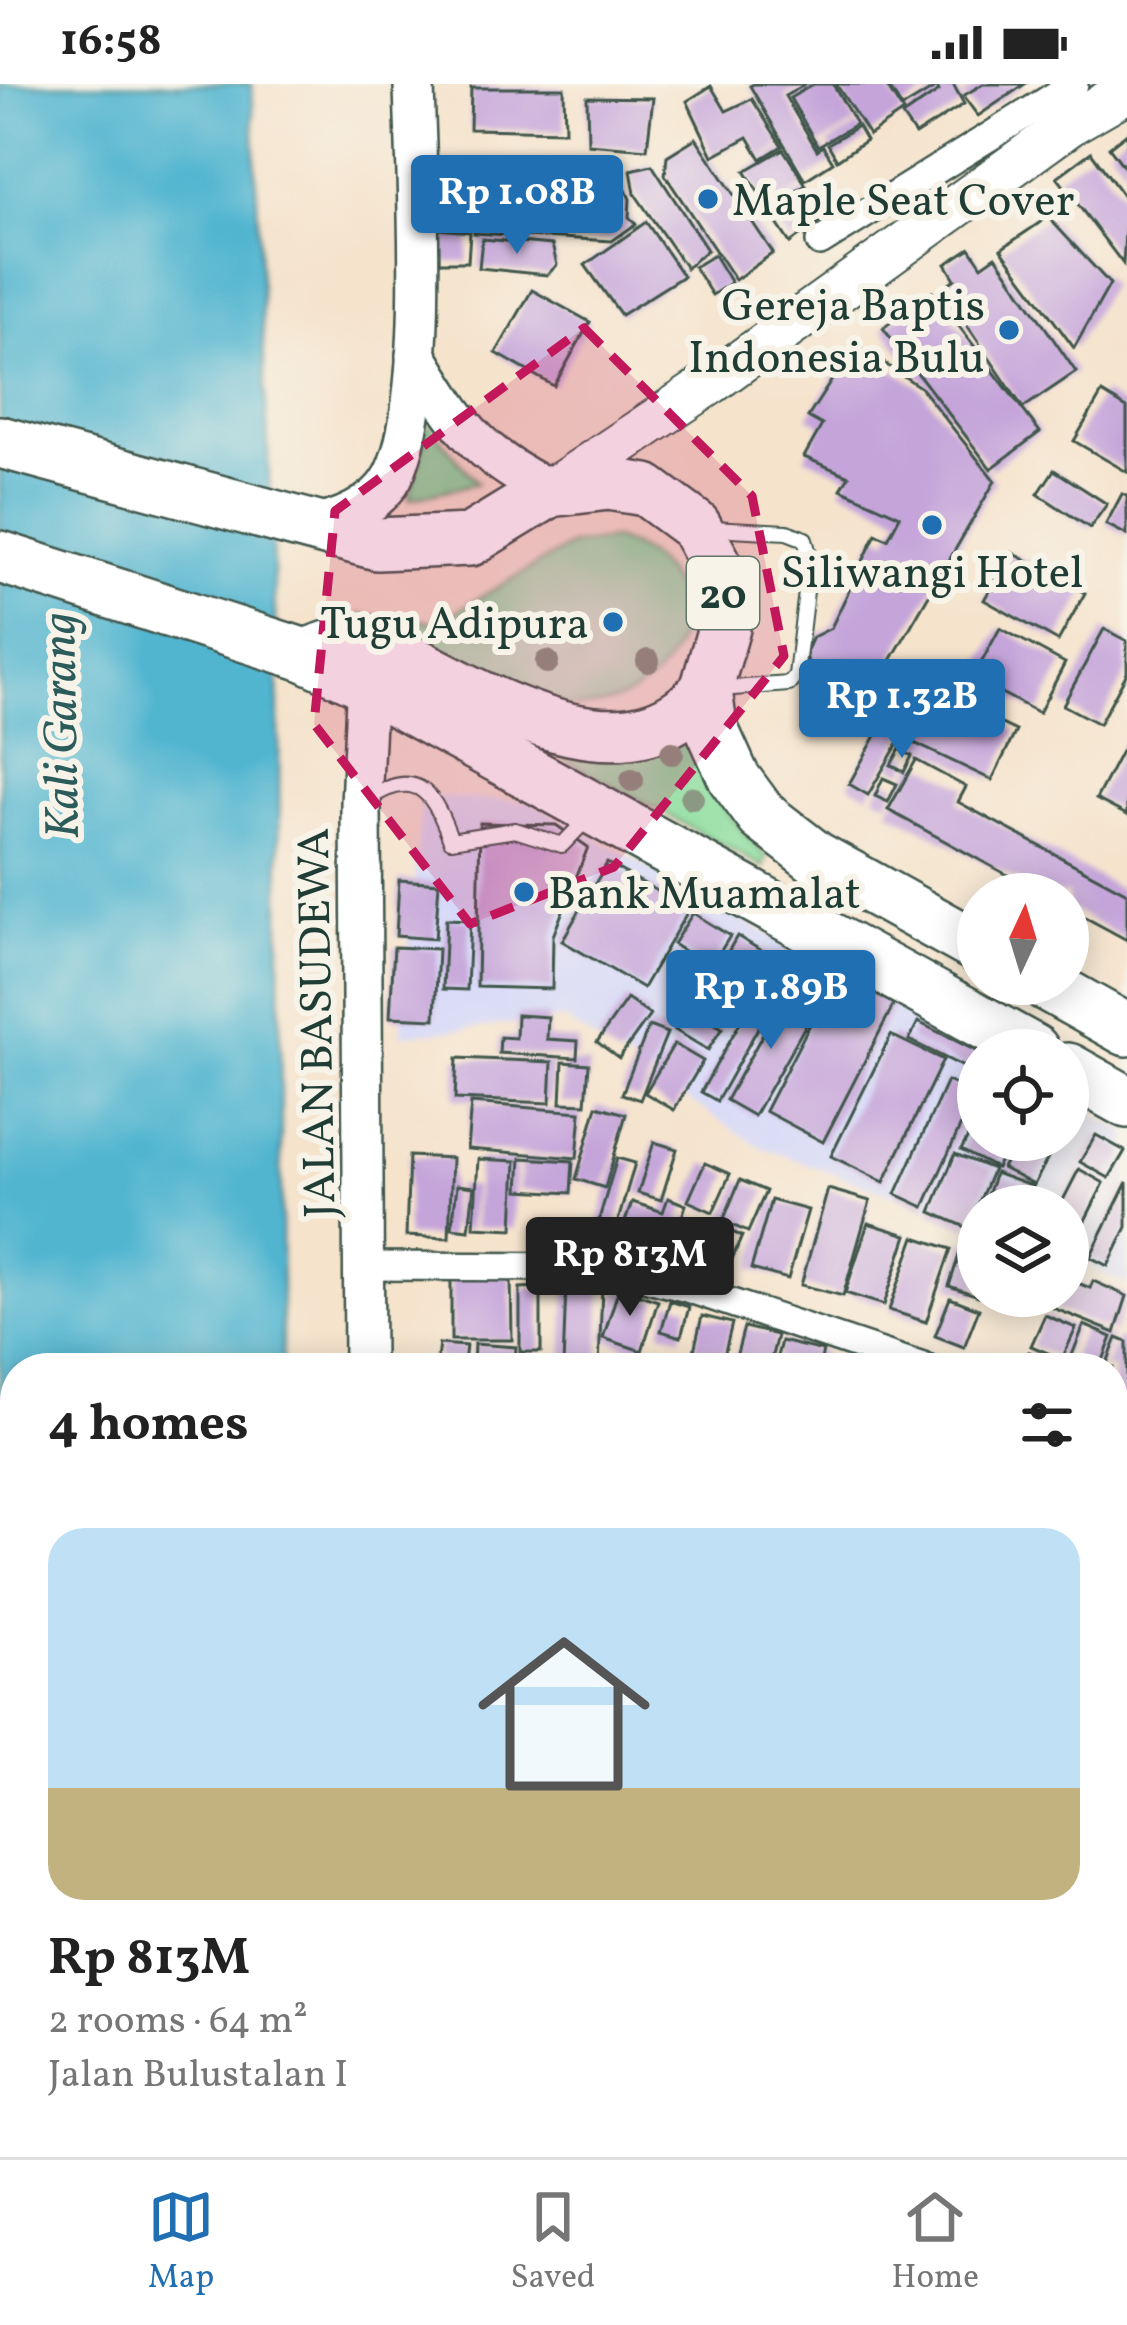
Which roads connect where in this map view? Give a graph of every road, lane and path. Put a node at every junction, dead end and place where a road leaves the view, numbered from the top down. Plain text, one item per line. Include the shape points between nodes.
1 (414, 84) edge
2 (1127, 91) edge
3 (1064, 96) edge
4 (820, 242) dead end
5 (416, 355) junction
6 (0, 442) edge
7 (550, 491) junction
8 (695, 526) junction
9 (303, 528) junction
10 (0, 557) edge
11 (303, 654) junction
12 (357, 679) junction
13 (706, 690) junction
14 (361, 804) junction
15 (595, 810) junction
16 (957, 935) edge
17 (1082, 1005) edge
18 (995, 1029) edge
19 (1127, 1030) edge
20 (1089, 1081) edge
21 (1127, 1102) edge
22 (365, 1266) junction
23 (364, 1353) edge
24 (881, 1353) edge

1 - 5 street
2 - 3 main road
3 - 4 street
3 - 7 main road via 711,383
5 - 7 street via 460,427 497,464
5 - 9 street via 402,453 389,483 338,522
6 - 9 highway, 20
7 - 8 highway, 20 via 609,484 646,490
7 - 9 highway, 20 via 470,540 377,544
8 - 13 highway, 20 via 723,592 719,659
8 - 13 lane via 787,532 805,539 810,558 789,684
10 - 11 highway, 20
11 - 12 highway, 20
11 - 13 highway, 20 via 346,641 376,644 556,728 599,734 663,725
12 - 14 street, JALAN BASUDEWA via 366,700
12 - 15 highway, 20
13 - 16 highway, 20 via 722,757 762,816 814,856
14 - 15 lane via 388,786 414,785 435,798 451,840 515,830 562,845
14 - 22 street, JALAN BASUDEWA
15 - 18 highway, 20
17 - 19 highway
20 - 21 highway
22 - 23 street, JALAN BASUDEWA
22 - 24 street via 605,1267

